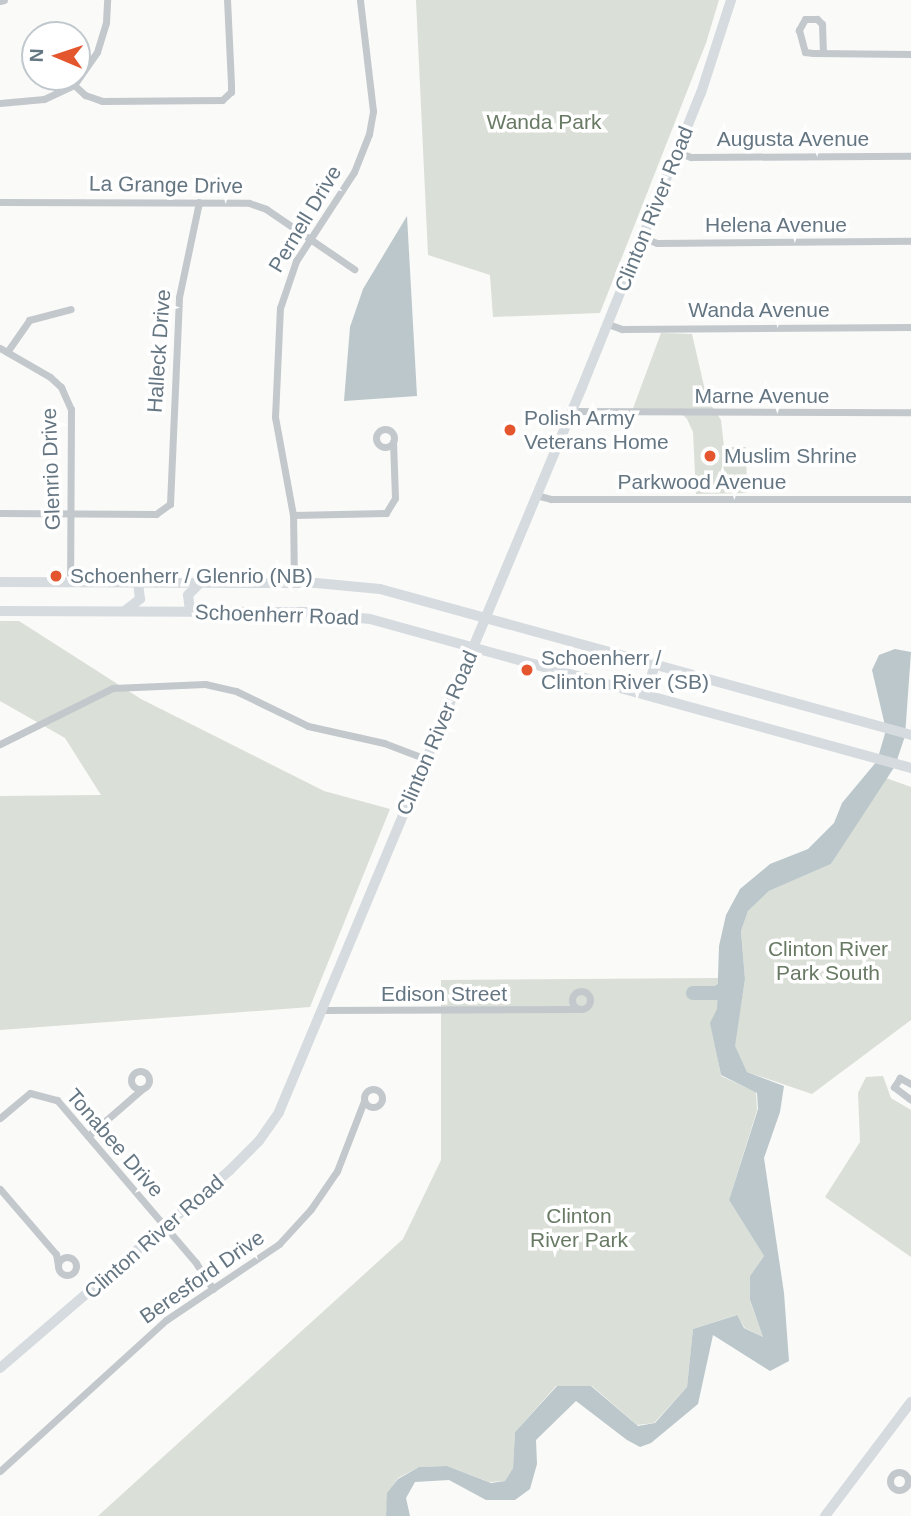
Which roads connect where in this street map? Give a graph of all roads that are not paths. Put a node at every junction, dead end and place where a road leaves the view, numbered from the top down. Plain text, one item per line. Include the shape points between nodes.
1 (107, 0) edge
2 (227, 0) edge
3 (360, 0) edge
4 (731, 0) edge
5 (824, 52) junction
6 (911, 54) edge
7 (91, 59) edge
8 (61, 91) edge
9 (82, 91) edge
10 (0, 103) edge
11 (677, 152) junction
12 (911, 156) edge
13 (0, 202) edge
14 (200, 202) junction
15 (642, 237) junction
16 (310, 238) junction
17 (911, 242) edge
18 (354, 268) dead end
19 (71, 309) dead end
20 (608, 324) junction
21 (911, 327) edge
22 (3, 350) edge
23 (572, 411) junction
24 (911, 412) edge
25 (393, 442) junction
26 (383, 446) junction
27 (391, 451) junction
28 (537, 495) junction
29 (911, 499) edge
30 (0, 513) edge
31 (71, 514) junction
32 (293, 515) junction
33 (0, 582) edge
34 (70, 582) junction
35 (138, 582) junction
36 (201, 582) junction
37 (294, 583) junction
38 (0, 611) edge
39 (125, 611) junction
40 (190, 611) junction
41 (486, 615) junction
42 (473, 645) junction
43 (655, 663) junction
44 (628, 689) junction
45 (911, 735) edge
46 (0, 744) edge
47 (426, 759) junction
48 (908, 767) edge
49 (572, 1000) junction
50 (579, 1009) junction
51 (323, 1010) junction
52 (566, 1010) junction
53 (132, 1084) junction
54 (911, 1084) edge
55 (142, 1089) junction
56 (911, 1089) edge
57 (901, 1095) junction
58 (133, 1096) junction
59 (911, 1099) edge
60 (364, 1101) junction
61 (373, 1107) junction
62 (360, 1115) junction
63 (0, 1118) edge
64 (88, 1136) junction
65 (0, 1189) edge
66 (164, 1226) junction
67 (56, 1254) junction
68 (66, 1257) junction
69 (58, 1265) junction
70 (213, 1289) junction
71 (0, 1368) edge
72 (911, 1402) edge
73 (0, 1471) edge
74 (908, 1481) junction
75 (902, 1490) junction
76 (911, 1490) edge
77 (825, 1516) edge

1 - 7 street via 100,45
2 - 9 street via 231,92 222,100 129,102 92,99
3 - 16 street, Pernell Drive via 373,111 369,134 354,172
4 - 11 main road, Clinton River Road
5 - 5 street via 801,49 799,30 805,19 822,24
5 - 6 street
8 - 10 street via 44,99
11 - 12 street, Augusta Avenue via 691,157
11 - 15 main road, Clinton River Road
13 - 14 street, La Grange Drive
14 - 16 street, La Grange Drive via 257,205
14 - 31 street, Halleck Drive via 178,297 170,504 156,514
15 - 17 street, Helena Avenue via 657,243
15 - 20 main road, Clinton River Road
16 - 18 street, La Grange Drive
16 - 32 street, Pernell Drive via 283,293 278,344 275,417
19 - 22 street via 29,320
20 - 21 street, Wanda Avenue via 622,329
20 - 23 main road, Clinton River Road
22 - 31 street, Glenrio Drive via 50,377 66,396 71,409
23 - 24 street, Marne Avenue
23 - 28 main road, Clinton River Road
25 - 26 street
25 - 26 street via 391,432 381,430 377,438
25 - 27 street
26 - 27 street
27 - 32 street via 395,498 386,513
28 - 29 street, Parkwood Avenue via 551,499
28 - 41 main road, Clinton River Road
30 - 31 street
31 - 34 street, Glenrio Drive
32 - 37 street, Pernell Drive
33 - 34 main road, Schoenherr Road
34 - 35 main road, Schoenherr Road
35 - 36 main road, Schoenherr Road
35 - 39 main road via 140,599
36 - 37 main road, Schoenherr Road
36 - 40 main road via 188,595
37 - 41 main road, Schoenherr Road via 380,589
38 - 39 main road, Schoenherr Road
39 - 40 main road, Schoenherr Road
40 - 42 main road, Schoenherr Road via 345,615
41 - 42 main road, Clinton River Road
41 - 43 main road, Schoenherr Road
42 - 44 main road, Schoenherr Road
42 - 47 main road, Clinton River Road
43 - 44 main road via 650,682
43 - 45 main road, Schoenherr Road
44 - 48 main road, Schoenherr Road
46 - 47 street via 113,688 205,684 236,691 308,726 384,743
47 - 51 main road, Clinton River Road
49 - 50 street
49 - 50 street via 579,992 587,994 589,1005
49 - 52 street
50 - 52 street, Edison Street
51 - 52 street, Edison Street
51 - 66 main road, Clinton River Road via 265,1133 229,1171
53 - 55 street
53 - 55 street via 135,1073 145,1073 149,1083
53 - 58 street
54 - 57 street via 903,1077 895,1081 894,1090
55 - 58 street
56 - 57 street
56 - 59 street
57 - 59 street
58 - 64 street
60 - 61 street
60 - 61 street via 369,1090 377,1090 382,1100
60 - 62 street, Beresford Drive
61 - 62 street
62 - 70 street, Beresford Drive via 337,1171 304,1218 267,1254
63 - 64 street, Tonabee Drive via 21,1097 38,1093 57,1100
64 - 66 street, Tonabee Drive
65 - 67 street
66 - 70 street, Tonabee Drive
66 - 71 main road, Clinton River Road
67 - 68 street
67 - 69 street
68 - 69 street
68 - 69 street via 74,1261 74,1272 63,1275
70 - 73 street, Beresford Drive via 166,1320 94,1381
72 - 77 main road
74 - 75 street
74 - 75 street via 904,1473 893,1475 892,1486
74 - 76 street
75 - 76 street

